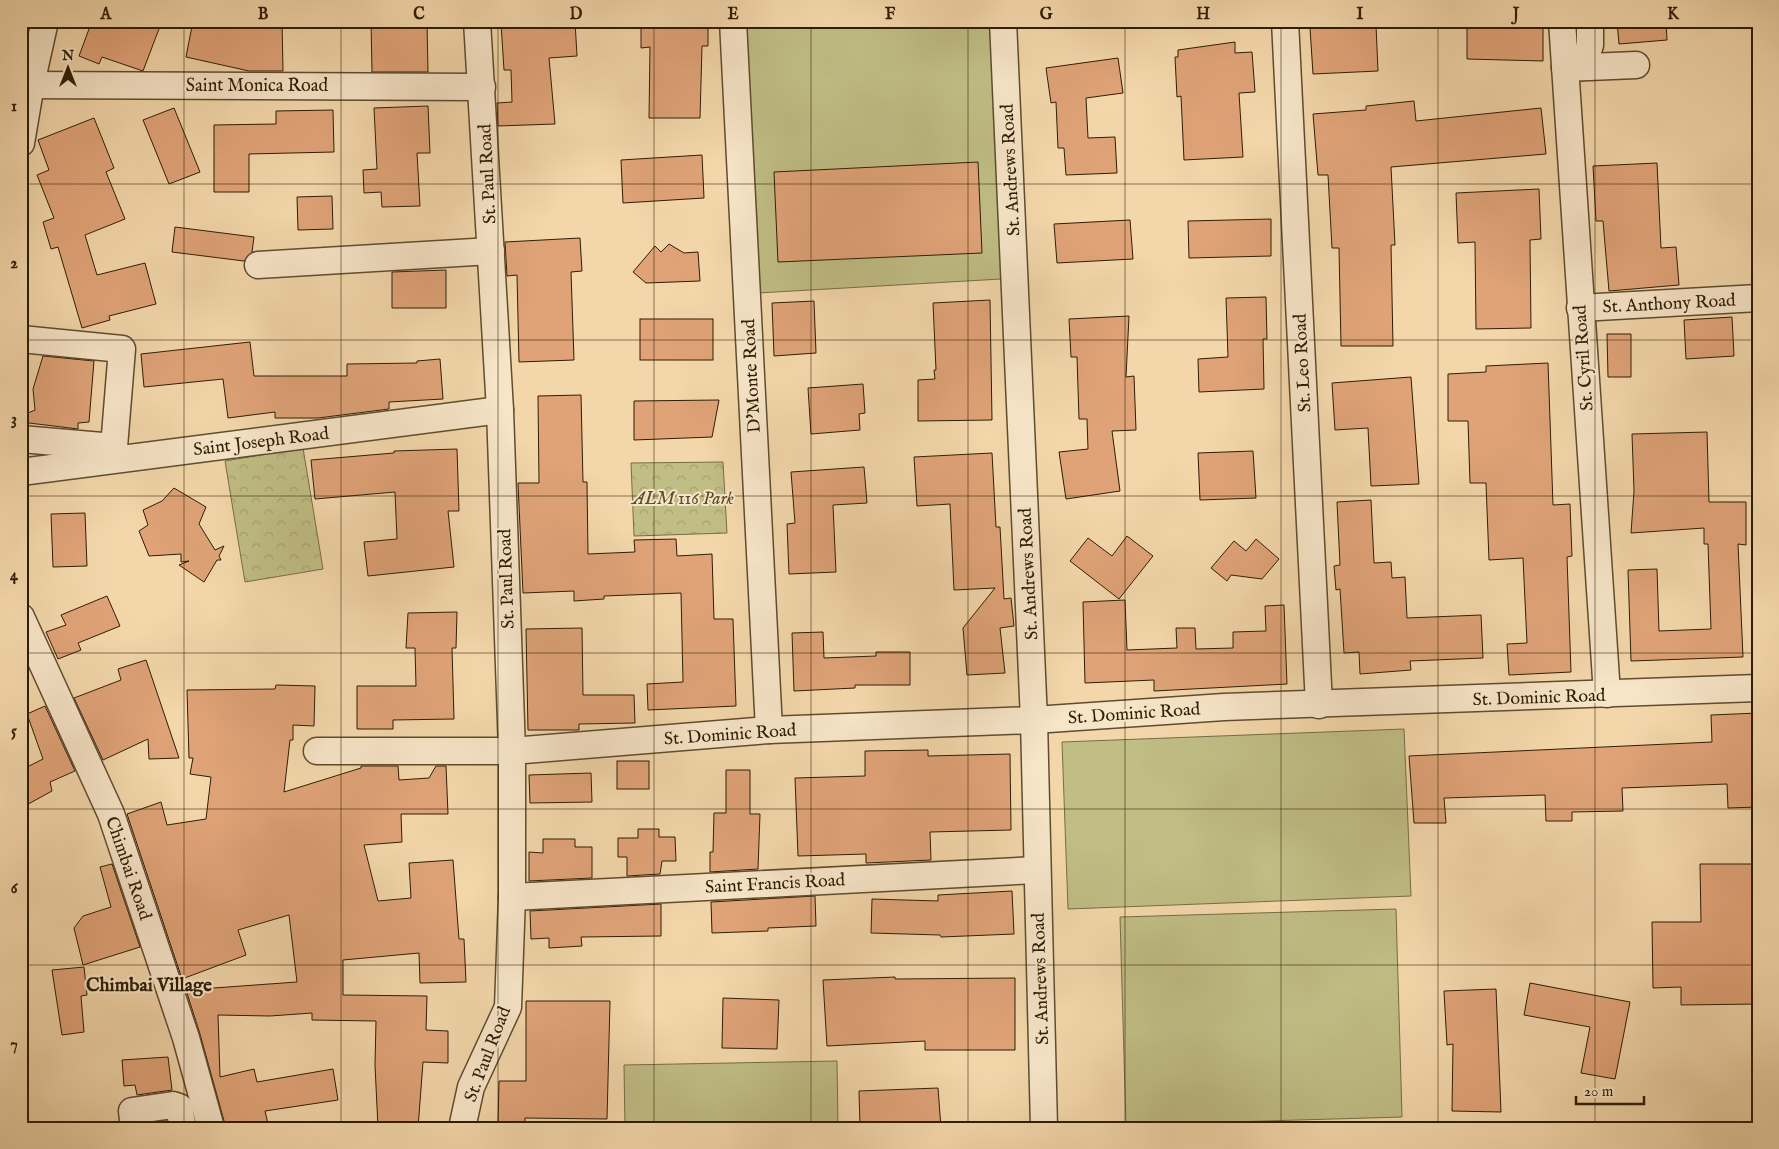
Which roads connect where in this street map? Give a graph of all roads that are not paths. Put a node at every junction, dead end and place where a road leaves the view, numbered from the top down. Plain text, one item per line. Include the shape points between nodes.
1 (45, 21) edge
2 (477, 21) edge
3 (733, 21) edge
4 (1003, 21) edge
5 (1285, 21) edge
6 (1562, 21) edge
7 (1590, 21) edge
8 (1636, 65) dead end
9 (1574, 67) junction
10 (26, 84) edge
11 (482, 87) junction
12 (21, 143) edge
13 (491, 251) junction
14 (258, 266) dead end
15 (1758, 298) edge
16 (1580, 308) junction
17 (22, 345) edge
18 (500, 410) junction
19 (21, 439) edge
20 (114, 453) junction
21 (21, 472) edge
22 (21, 617) edge
23 (1758, 688) edge
24 (1607, 694) junction
25 (1319, 705) junction
26 (1034, 720) junction
27 (769, 730) junction
28 (317, 751) dead end
29 (512, 751) junction
30 (1037, 870) junction
31 (512, 897) junction
32 (210, 1122) edge
33 (182, 1124) edge
34 (134, 1128) edge
35 (462, 1128) edge
36 (1044, 1128) edge

1 - 10 street
2 - 11 street, St. Paul Road
3 - 27 street, D'Monte Road
4 - 26 street, St. Andrews Road
5 - 25 street, St. Leo Road
6 - 9 street, St. Cyril Road
7 - 9 street via 1590,45
8 - 9 street
9 - 16 street, St. Cyril Road
10 - 11 street, Saint Monica Road
10 - 12 street
11 - 13 street, St. Paul Road
13 - 14 street
13 - 18 street, St. Paul Road
15 - 16 street, St. Anthony Road
16 - 24 street, St. Cyril Road
17 - 20 street via 122,350
18 - 20 street, Saint Joseph Road
18 - 29 street, St. Paul Road
19 - 20 street
20 - 21 street, Saint Joseph Road
22 - 32 street, Chimbai Road via 112,814
23 - 24 street, St. Dominic Road
24 - 25 street, St. Dominic Road
25 - 26 street, St. Dominic Road
26 - 27 street, St. Dominic Road
26 - 30 street, St. Andrews Road
27 - 29 street, St. Dominic Road
28 - 29 street, St. Dominic Road
29 - 31 street, St. Paul Road
30 - 31 street, Saint Francis Road
30 - 36 street, St. Andrews Road
31 - 35 street, St. Paul Road via 508,1007 471,1087
32 - 33 street
33 - 34 street via 178,1105 136,1110 132,1113

